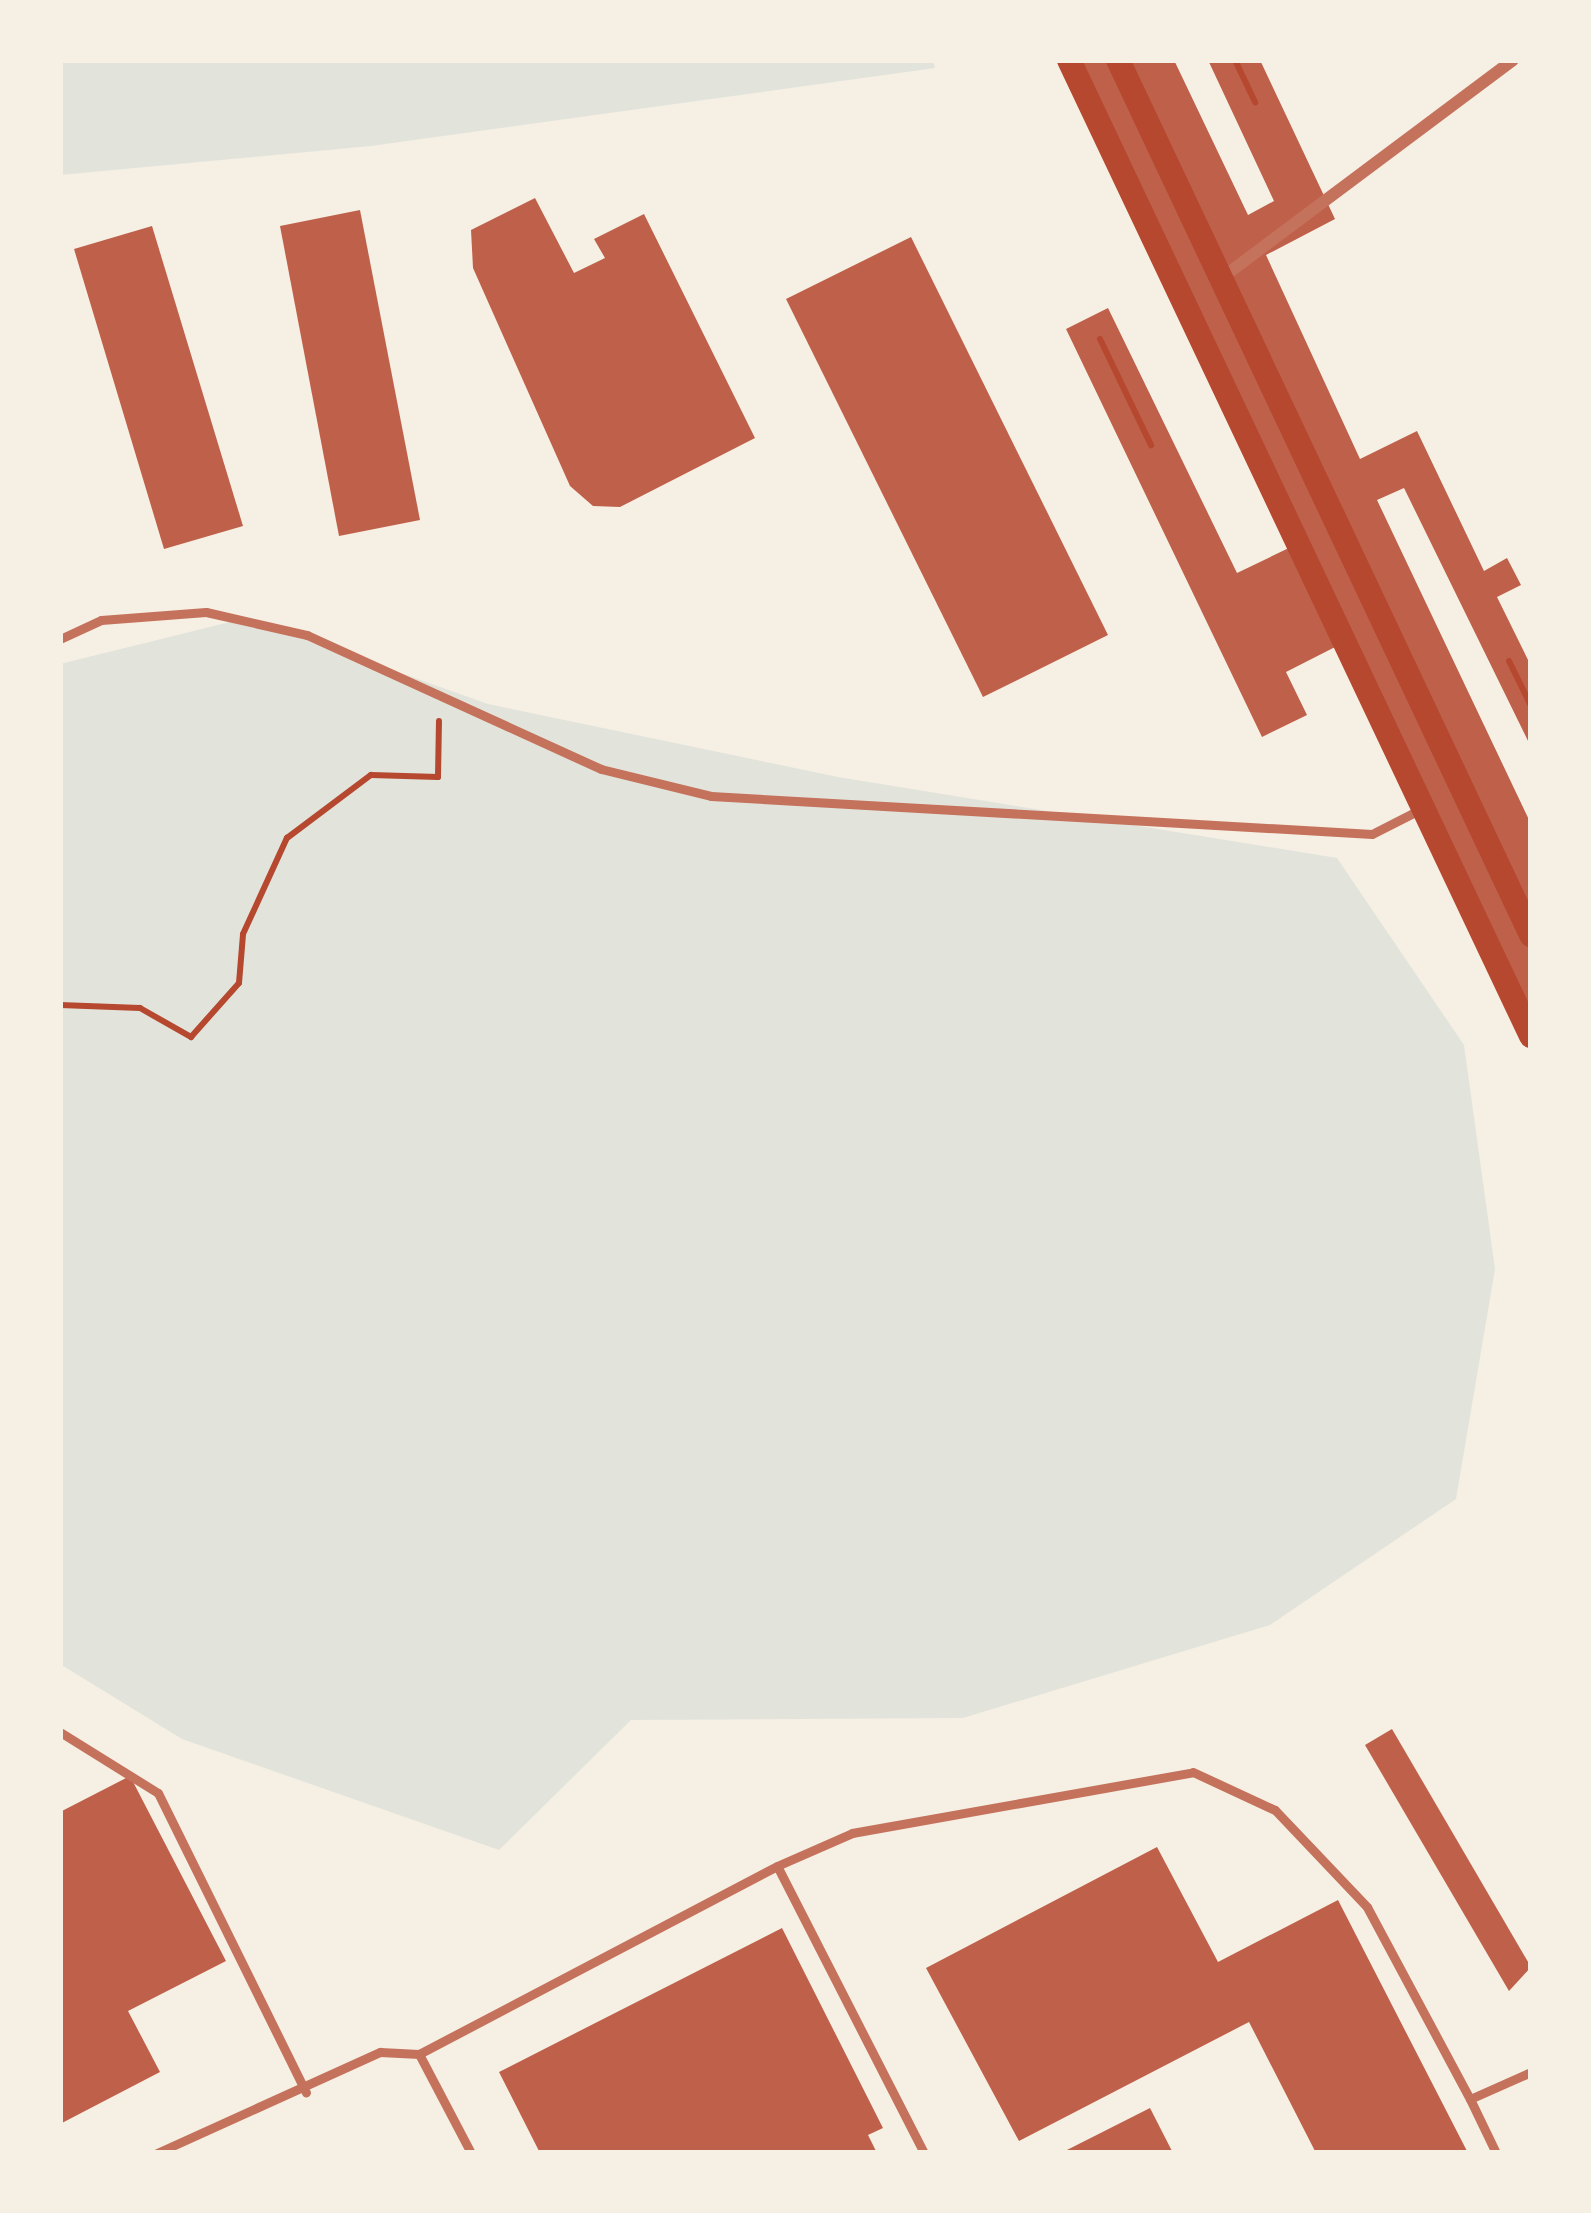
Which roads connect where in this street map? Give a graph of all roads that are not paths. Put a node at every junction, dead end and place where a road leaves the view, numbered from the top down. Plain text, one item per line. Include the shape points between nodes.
1 (1069, 60) edge
2 (1118, 60) edge
3 (1513, 60) edge
4 (1227, 274) junction
5 (60, 639) edge
6 (1423, 808) junction
7 (1531, 935) edge
8 (1531, 1036) edge
9 (60, 1732) edge
10 (777, 1866) junction
11 (419, 2054) junction
12 (1531, 2072) edge
13 (306, 2092) junction
14 (1470, 2099) junction
15 (158, 2153) edge
16 (471, 2153) edge
17 (924, 2153) edge
18 (1496, 2153) edge

1 - 6 main road
2 - 4 main road
3 - 4 street
4 - 7 main road
5 - 6 lane via 101,620 206,612 307,635 601,769 711,796 1372,834
6 - 8 main road
9 - 13 lane via 158,1793
10 - 11 lane
10 - 14 lane via 852,1833 1193,1772 1275,1810 1367,1907
10 - 17 lane
11 - 13 lane via 380,2052
11 - 16 lane
12 - 14 lane
13 - 15 lane
14 - 18 lane

